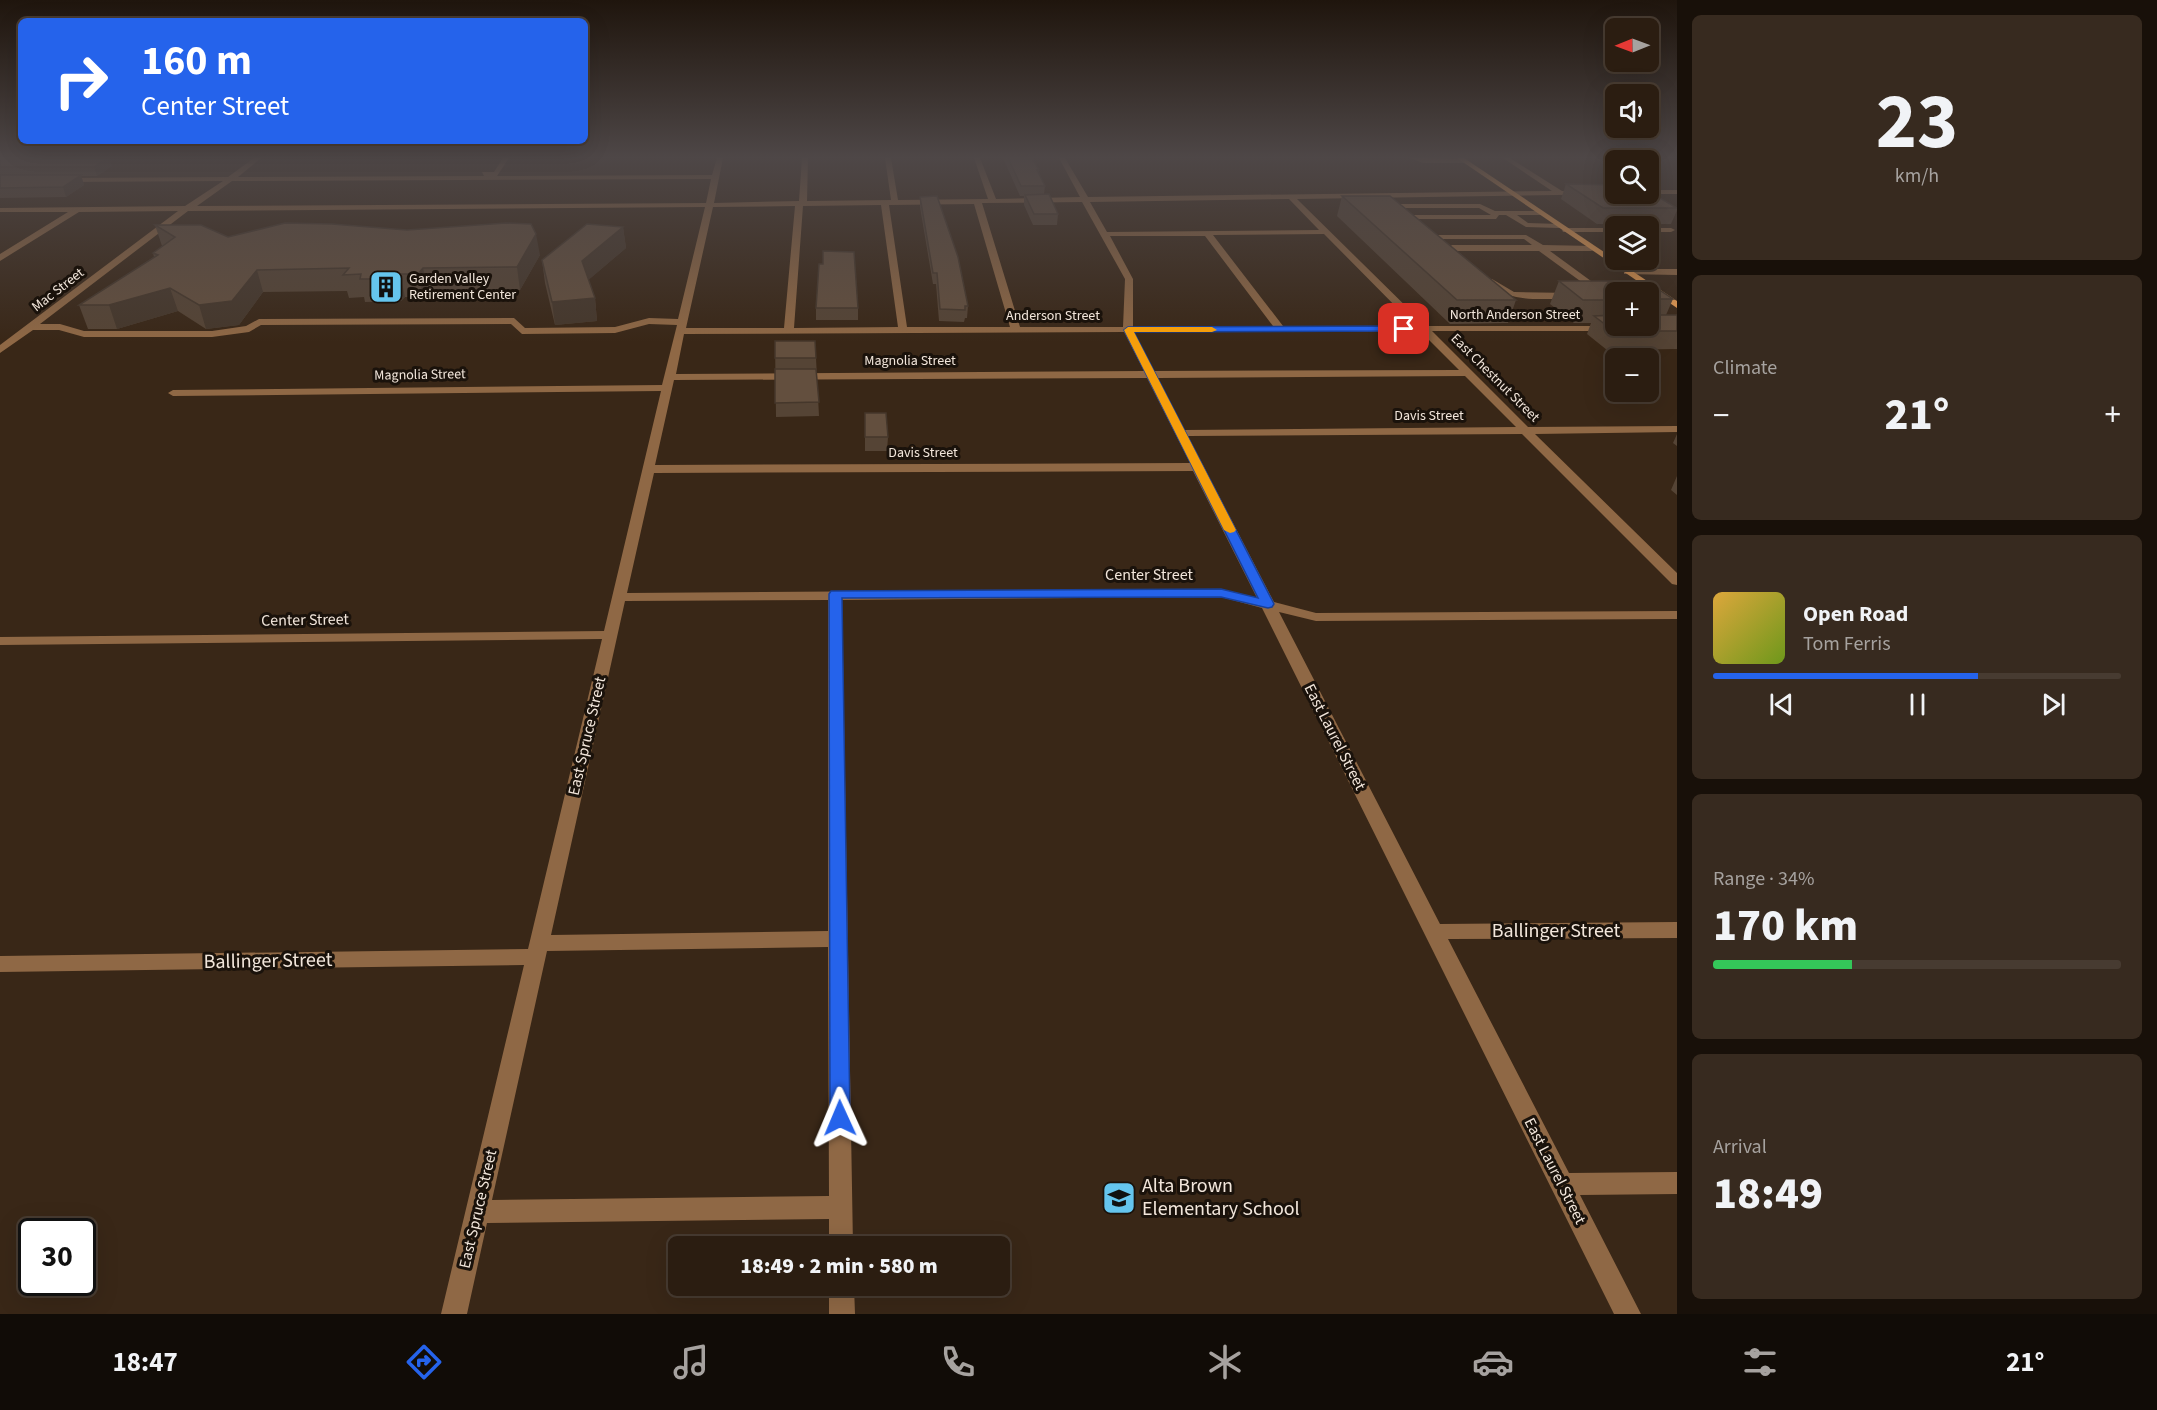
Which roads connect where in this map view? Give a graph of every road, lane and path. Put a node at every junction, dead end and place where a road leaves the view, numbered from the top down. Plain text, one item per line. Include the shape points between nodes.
1 (62, 219) edge
2 (173, 219) edge
3 (706, 219) edge
4 (800, 219) edge
5 (892, 219) edge
6 (983, 219) edge
7 (1097, 219) edge
8 (1314, 219) edge
9 (1417, 219) edge
10 (1517, 219) edge
11 (1550, 219) edge
12 (1563, 228) junction
13 (1605, 230) edge
14 (1659, 230) edge
15 (1671, 230) dead end
16 (1327, 232) junction
17 (1105, 234) junction
18 (1208, 234) junction
19 (1438, 237) junction
20 (1452, 248) junction
21 (1540, 248) junction
22 (1591, 248) junction
23 (0, 258) edge
24 (1466, 260) edge
25 (1627, 272) junction
26 (1677, 272) edge
27 (1480, 273) edge
28 (1605, 293) edge
29 (1582, 296) edge
30 (1594, 296) edge
31 (1605, 296) edge
32 (1659, 296) edge
33 (1663, 296) junction
34 (1677, 305) edge
35 (32, 327) junction
36 (681, 327) junction
37 (1605, 328) edge
38 (1280, 329) junction
39 (1425, 329) junction
40 (903, 330) junction
41 (1016, 330) junction
42 (1128, 330) junction
43 (789, 331) junction
44 (19, 334) junction
45 (0, 335) edge
46 (0, 350) edge
47 (1469, 373) junction
48 (1151, 375) junction
49 (668, 382) junction
50 (172, 393) dead end
51 (1677, 429) edge
52 (1526, 430) junction
53 (1181, 433) junction
54 (1198, 467) junction
55 (648, 469) junction
56 (1677, 581) edge
57 (835, 594) junction
58 (619, 597) junction
59 (1268, 604) junction
60 (1677, 615) edge
61 (610, 635) junction
62 (0, 641) edge
63 (1677, 930) edge
64 (1434, 932) junction
65 (838, 939) junction
66 (538, 950) junction
67 (0, 964) edge
68 (1677, 1183) edge
69 (1562, 1184) junction
70 (841, 1208) junction
71 (477, 1212) junction
72 (841, 1236) edge
73 (842, 1296) edge
74 (454, 1314) edge
75 (842, 1314) edge
76 (1628, 1314) edge

1 - 23 street
2 - 35 street, Mac Street
3 - 36 street, East Spruce Street
4 - 43 street
5 - 40 street
6 - 41 street
7 - 17 street, East Laurel Street
8 - 16 street, East Chestnut Street
9 - 19 street
10 - 12 street via 1526,225
11 - 12 main road
12 - 13 street
12 - 22 main road
14 - 15 street
16 - 18 street
16 - 39 street, East Chestnut Street
17 - 18 street
17 - 42 street, East Laurel Street via 1129,279
18 - 38 street
19 - 20 street
19 - 21 street via 1523,237
20 - 21 street
20 - 24 street
21 - 22 street
21 - 28 street
22 - 25 main road
25 - 26 street
25 - 33 main road
27 - 29 street via 1513,295
30 - 31 street
32 - 33 street
33 - 34 main road
35 - 36 street, Anderson Street via 60,327 84,334 212,334 249,329 259,322 514,321 522,330 615,330 648,321
35 - 44 street, Mac Street
36 - 43 street, Anderson Street
36 - 49 street, East Spruce Street
37 - 39 street, North Anderson Street
38 - 39 street, Anderson Street
38 - 42 street, Anderson Street
39 - 47 street, East Chestnut Street
40 - 41 street, Anderson Street
40 - 43 street, Anderson Street
41 - 42 street, Anderson Street
42 - 48 street, East Laurel Street
44 - 45 street
44 - 46 street
47 - 48 street, Magnolia Street
47 - 52 street, East Chestnut Street
48 - 49 street, Magnolia Street
48 - 53 street, East Laurel Street
49 - 50 street, Magnolia Street
49 - 55 street, East Spruce Street
51 - 52 street, Davis Street
52 - 53 street, Davis Street
52 - 56 street, East Chestnut Street
53 - 54 street, East Laurel Street
54 - 55 street, Davis Street
54 - 59 street, East Laurel Street
55 - 58 street, East Spruce Street
57 - 58 street, Center Street
57 - 59 street, Center Street via 1221,593
57 - 65 street
58 - 61 street, East Spruce Street
59 - 60 street, Center Street via 1316,617
59 - 64 street, East Laurel Street
61 - 62 street, Center Street
61 - 66 street, East Spruce Street
63 - 64 street, Ballinger Street
64 - 69 street, East Laurel Street
65 - 66 street, Ballinger Street
65 - 70 street
66 - 67 street, Ballinger Street
66 - 71 street, East Spruce Street
68 - 69 street
69 - 76 street, East Laurel Street
70 - 71 street
70 - 72 street
71 - 74 street, East Spruce Street
73 - 75 street

